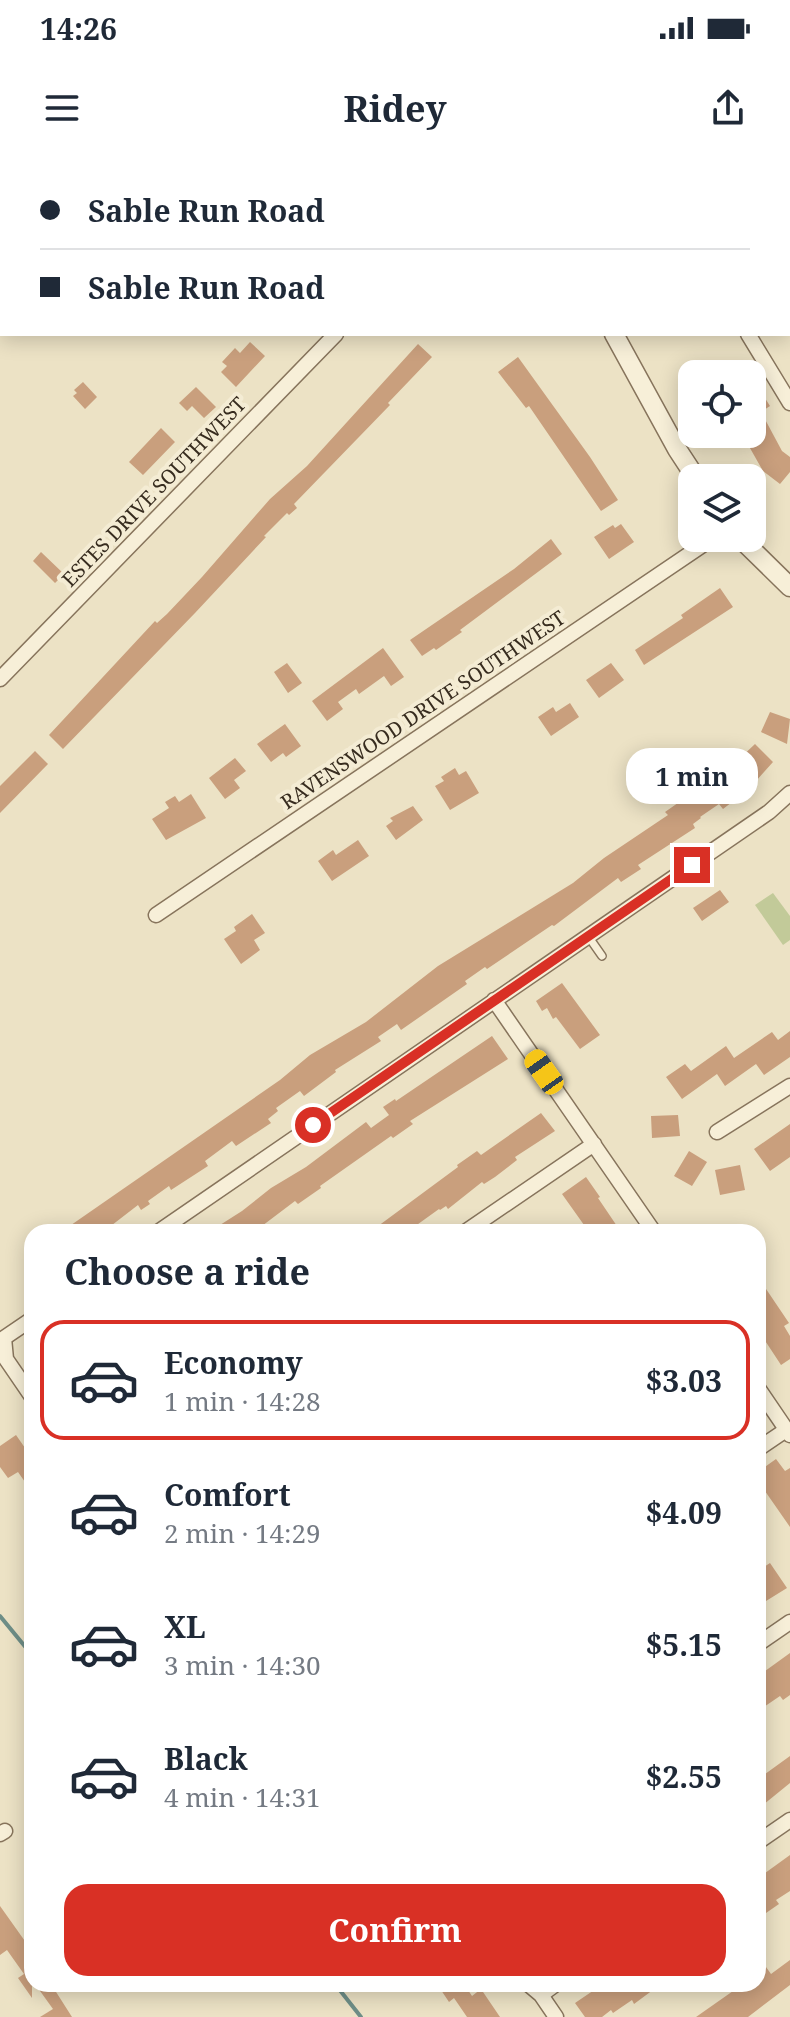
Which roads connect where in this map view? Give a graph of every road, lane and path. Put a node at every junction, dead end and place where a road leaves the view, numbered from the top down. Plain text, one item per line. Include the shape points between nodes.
1 (334, 336) edge
2 (615, 336) edge
3 (749, 336) edge
4 (790, 403) edge
5 (687, 464) edge
6 (692, 552) edge
7 (754, 552) edge
8 (790, 587) edge
9 (0, 679) edge
10 (790, 793) edge
11 (156, 915) dead end
12 (588, 936) junction
13 (602, 956) dead end
14 (494, 1000) junction
15 (790, 1086) edge
16 (717, 1132) dead end
17 (594, 1144) junction
18 (170, 1224) edge
19 (477, 1224) edge
20 (649, 1224) edge
21 (24, 1324) edge
22 (24, 1385) edge
23 (766, 1400) edge
24 (788, 1432) edge
25 (766, 1444) edge
26 (790, 1622) edge
27 (766, 1638) edge
28 (790, 1820) edge
29 (766, 1836) edge
30 (537, 1992) edge
31 (545, 1992) edge
32 (541, 1995) junction
33 (556, 2017) edge

1 - 9 street, ESTES DRIVE SOUTHWEST
2 - 5 street
3 - 4 street
6 - 11 street, RAVENSWOOD DRIVE SOUTHWEST
7 - 8 street
10 - 12 street
12 - 13 lane
12 - 14 street
14 - 17 street
14 - 18 street
15 - 16 street
17 - 19 street
17 - 20 street
21 - 22 street via 4,1338 6,1359
23 - 24 street
24 - 25 street
26 - 27 street
28 - 29 street
30 - 32 street
31 - 32 street
32 - 33 street

